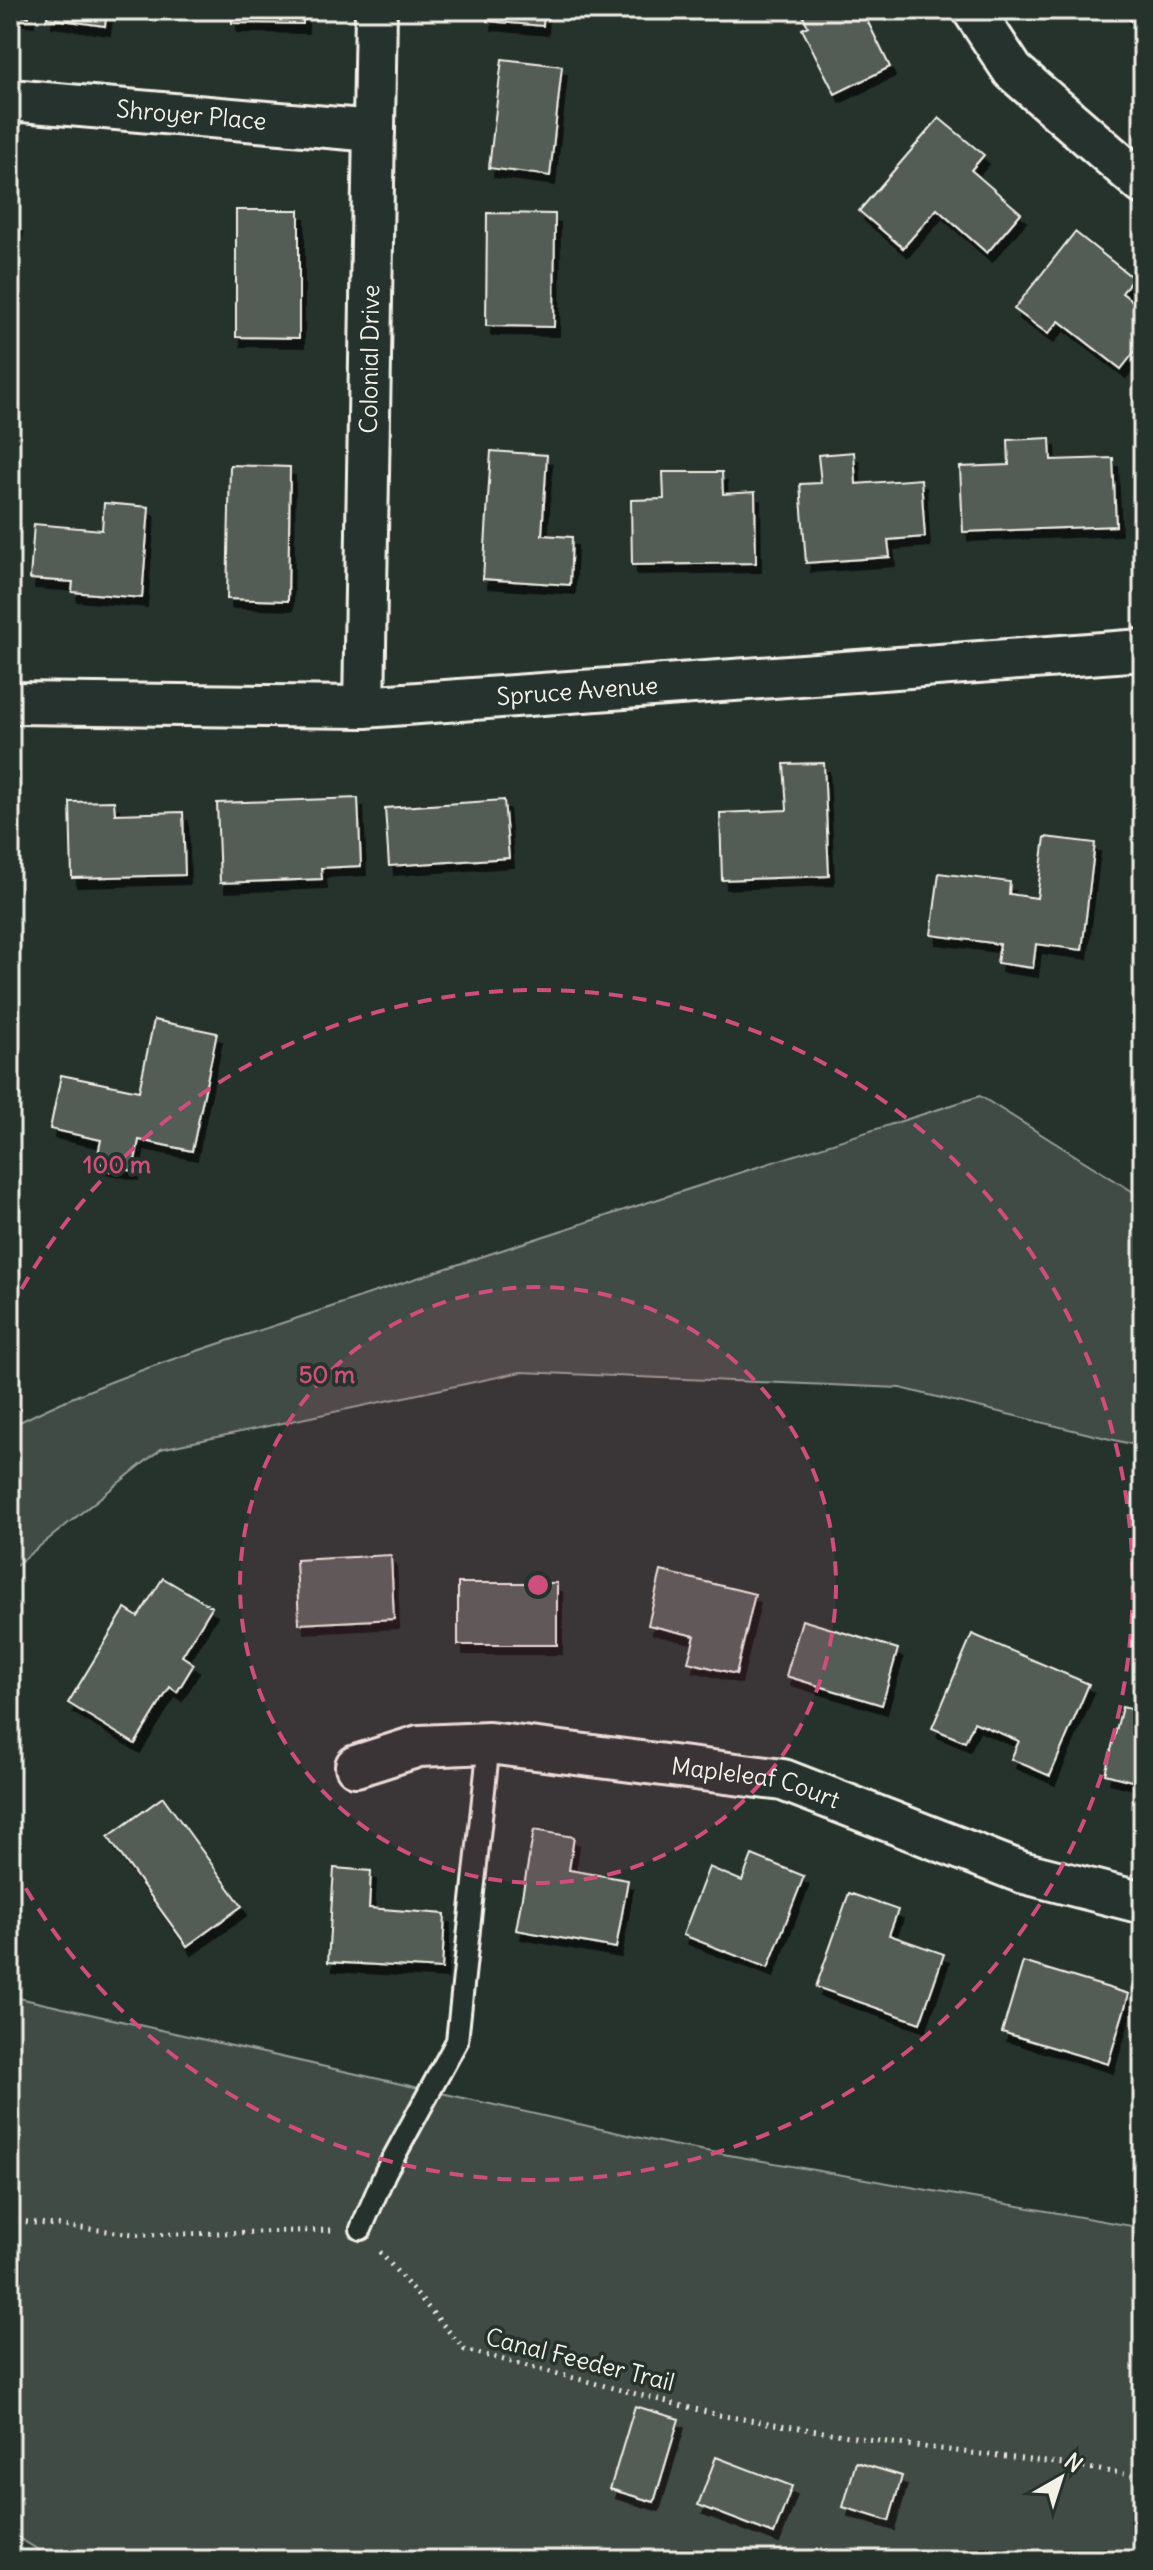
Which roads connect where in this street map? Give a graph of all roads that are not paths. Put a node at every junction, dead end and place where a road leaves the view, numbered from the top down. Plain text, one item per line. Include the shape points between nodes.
1 (376, 10) edge
2 (973, 10) edge
3 (10, 100) edge
4 (374, 131) junction
5 (1143, 184) edge
6 (1143, 650) edge
7 (10, 703) edge
8 (364, 707) junction
9 (489, 1743) junction
10 (356, 1766) dead end
11 (1143, 1903) edge
12 (361, 2229) road end

1 - 4 street, Colonial Drive
2 - 5 street via 1013,71
3 - 4 street, Shroyer Place
4 - 8 street, Colonial Drive
6 - 8 street, Spruce Avenue
7 - 8 street, Spruce Avenue
9 - 10 street, Mapleleaf Court via 419,1746
9 - 11 street, Mapleleaf Court via 783,1780 1021,1872
9 - 12 lane via 457,2041 385,2173

